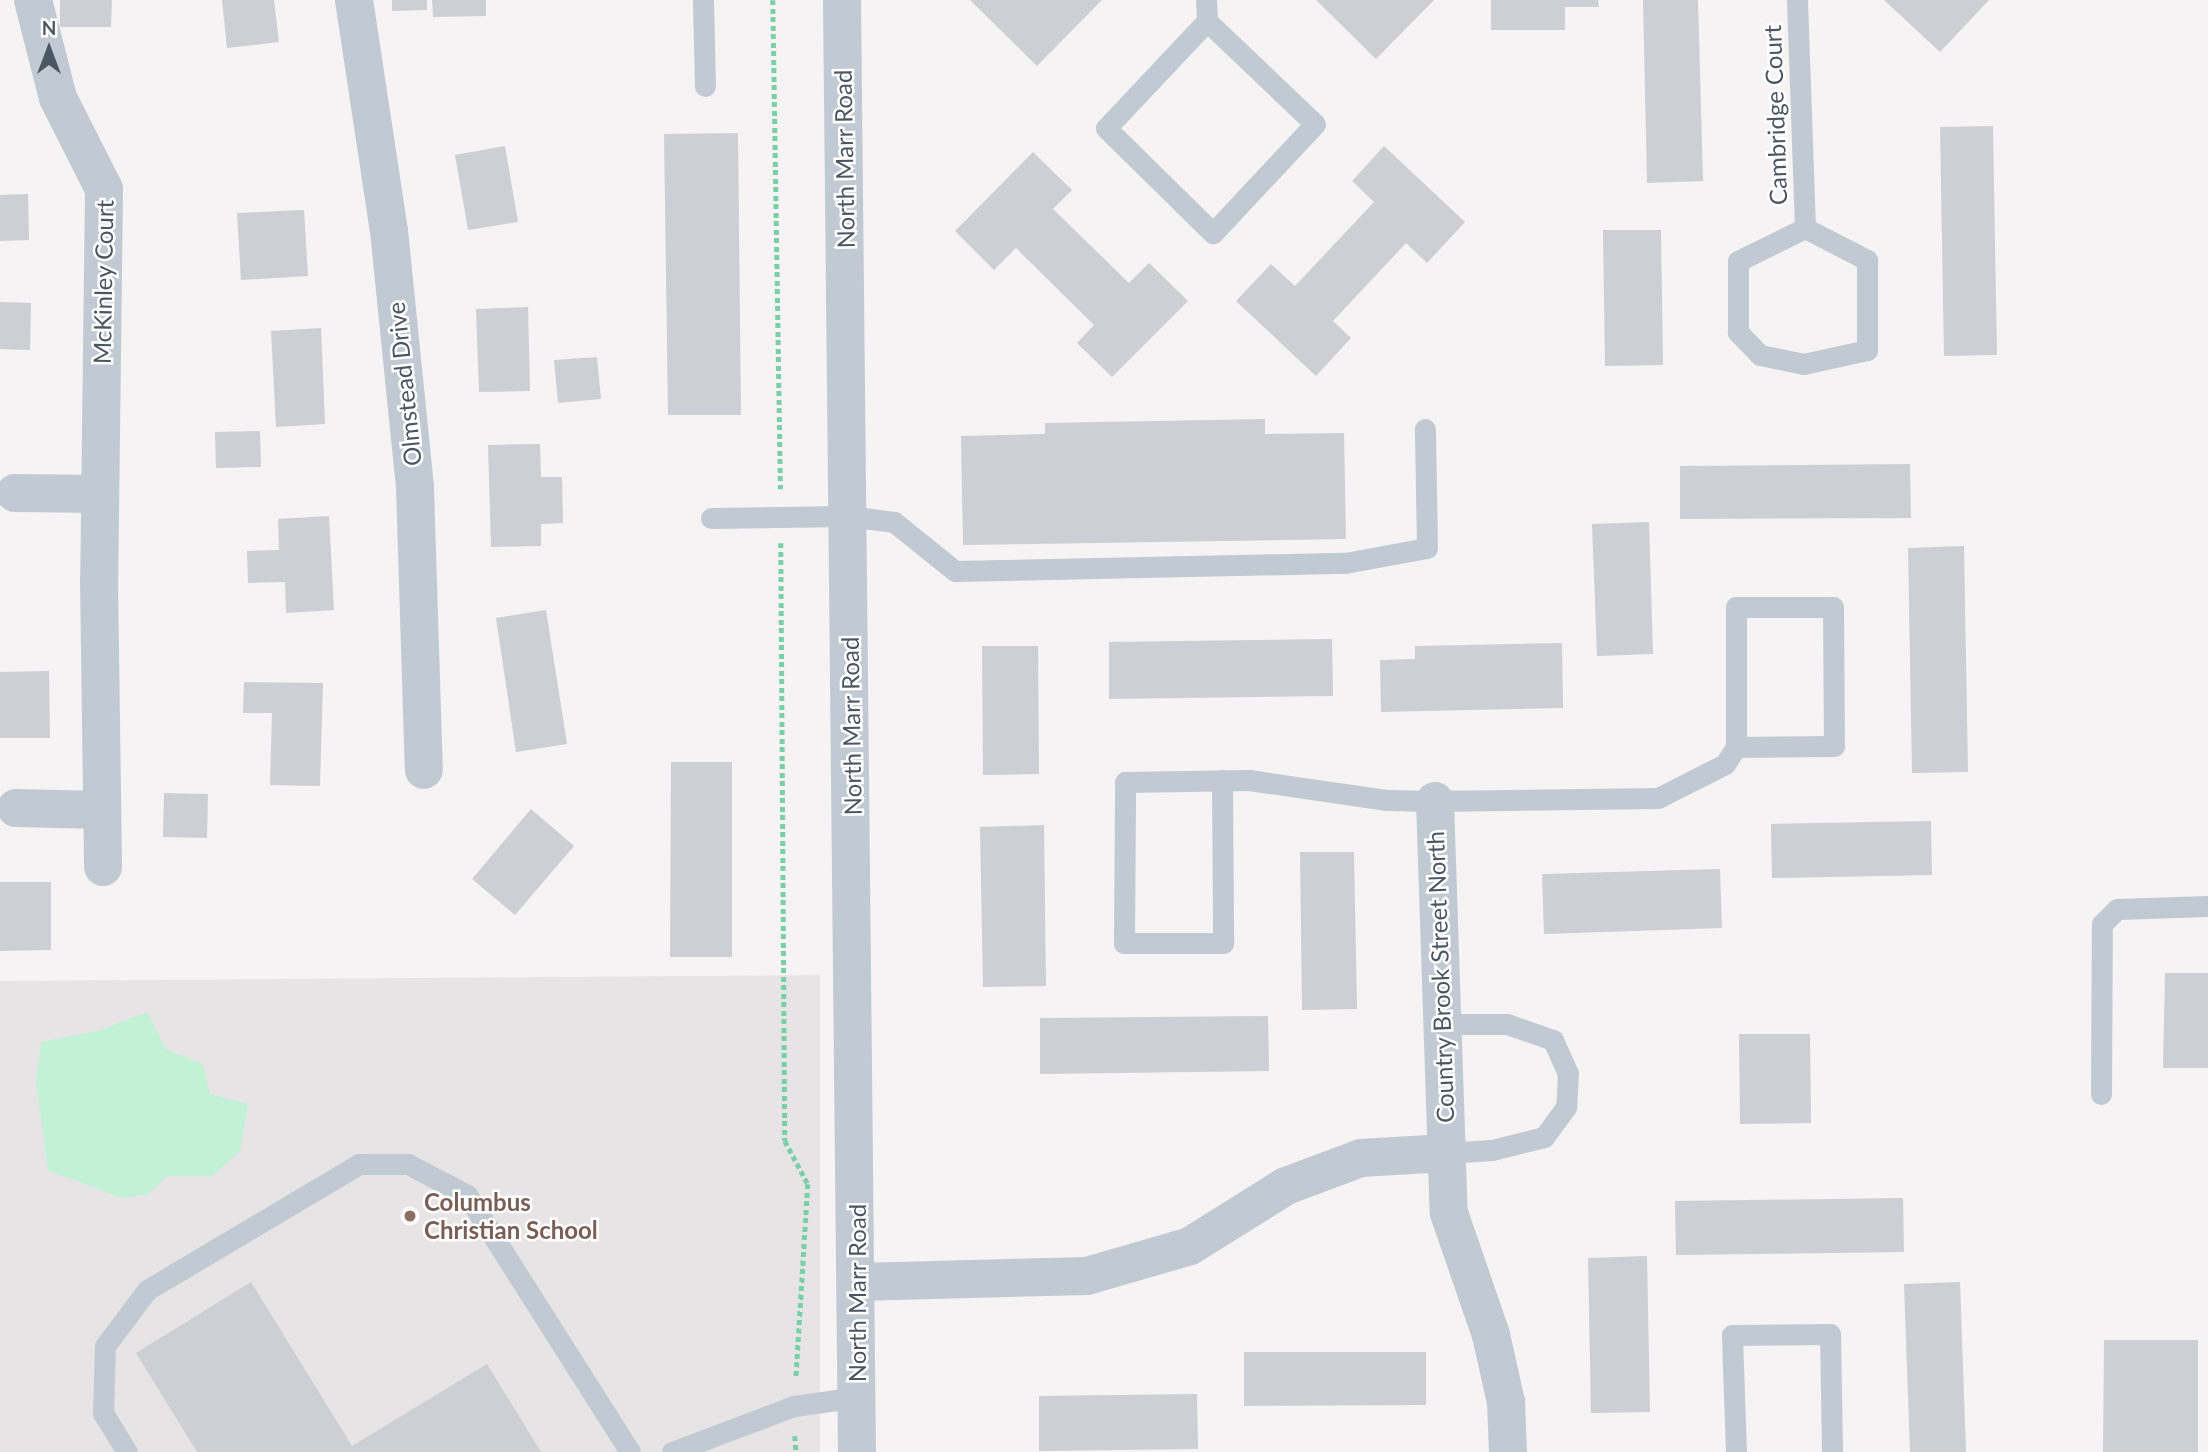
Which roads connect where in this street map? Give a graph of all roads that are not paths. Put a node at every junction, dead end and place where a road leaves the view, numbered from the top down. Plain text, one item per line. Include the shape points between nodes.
1 (33, 0) edge
2 (354, 0) edge
3 (703, 0) edge
4 (842, 0) edge
5 (1797, 0) edge
6 (1207, 11) edge
7 (705, 86) dead end
8 (1805, 228) junction
9 (1425, 429) dead end
10 (15, 493) dead end
11 (100, 494) junction
12 (849, 516) junction
13 (711, 518) dead end
14 (1736, 747) junction
15 (424, 770) dead end
16 (1222, 780) junction
17 (1436, 801) junction
18 (16, 808) dead end
19 (102, 810) junction
20 (103, 867) dead end
21 (2208, 906) edge
22 (1441, 1024) junction
23 (2101, 1094) dead end
24 (1445, 1153) junction
25 (858, 1282) junction
26 (857, 1397) junction
27 (127, 1452) edge
28 (630, 1452) edge
29 (672, 1452) edge
30 (857, 1452) edge
31 (1508, 1452) edge
32 (1736, 1452) edge
33 (1832, 1452) edge

1 - 11 street, McKinley Court via 58,99 104,189
2 - 15 street, Olmstead Drive via 389,231 415,488
3 - 7 lane
4 - 12 street, North Marr Road
5 - 8 lane, Cambridge Court
6 - 6 lane via 1106,128 1213,233 1315,124
8 - 8 lane, Cambridge Court via 1738,261 1738,332 1760,355 1804,364 1867,350 1867,260
9 - 12 lane via 1427,548 1345,563 955,571 894,522
10 - 11 street
11 - 19 street, McKinley Court
12 - 13 lane
12 - 25 street, North Marr Road
14 - 14 lane via 1736,607 1833,607 1834,746
14 - 17 lane via 1725,764 1658,798
16 - 16 lane via 1223,943 1124,943 1125,782
16 - 17 lane
17 - 22 street, Country Brook Street North
18 - 19 street
19 - 20 street, McKinley Court
21 - 23 lane via 2117,909 2102,923
22 - 24 street, Country Brook Street North
22 - 24 lane via 1507,1024 1553,1040 1568,1073 1566,1107 1544,1137 1492,1150
24 - 25 street via 1361,1158 1286,1186 1189,1246 1087,1276
24 - 31 street, Country Brook Street North via 1448,1213 1491,1335 1506,1402
25 - 26 street, North Marr Road
26 - 29 lane via 794,1406
26 - 30 street, North Marr Road
27 - 28 lane via 103,1413 105,1346 147,1290 359,1164 408,1164 467,1195
32 - 33 lane via 1732,1335 1830,1334

